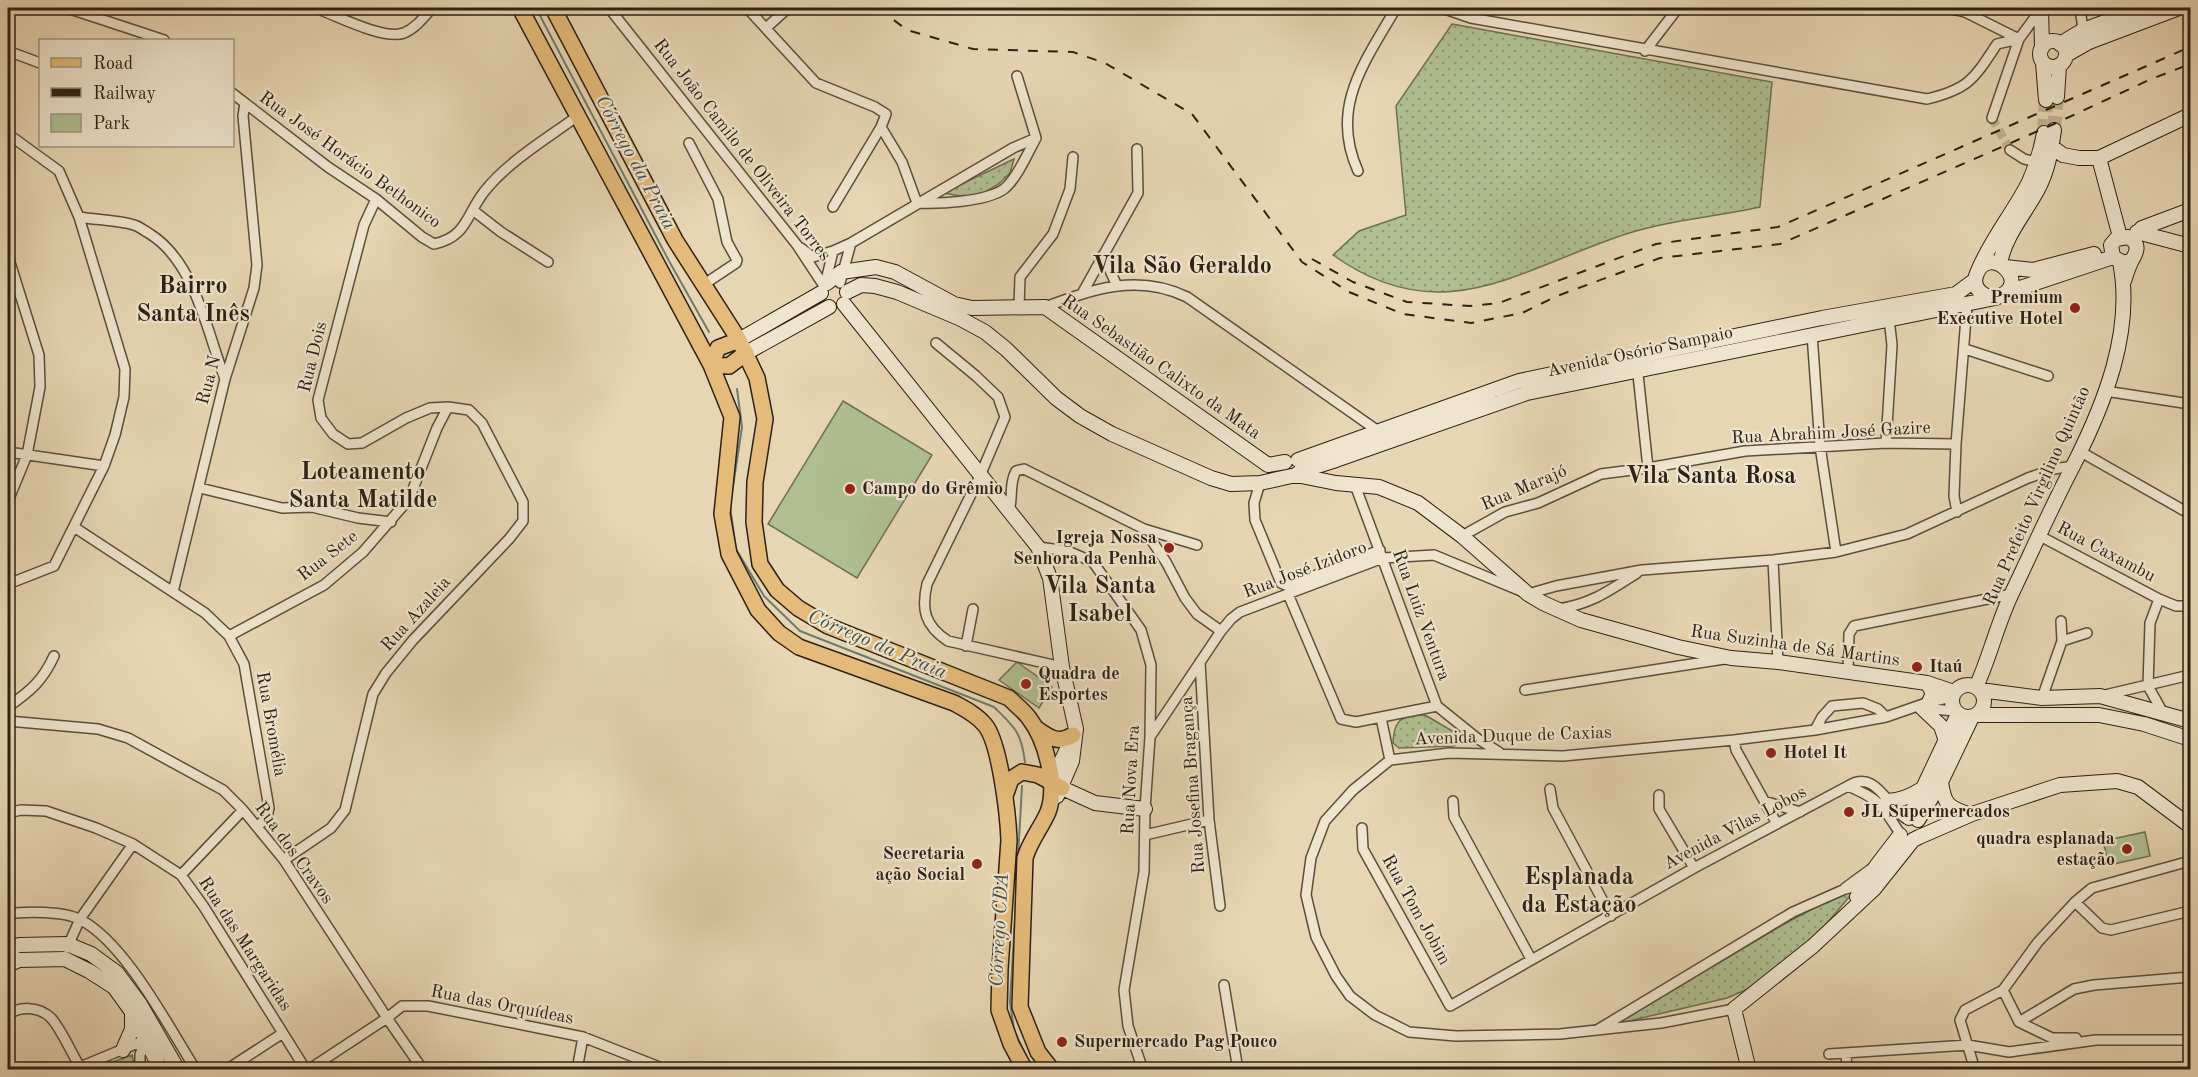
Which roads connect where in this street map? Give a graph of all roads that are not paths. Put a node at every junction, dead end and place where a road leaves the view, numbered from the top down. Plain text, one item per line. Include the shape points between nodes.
1 (67, 8) edge
2 (432, 8) edge
3 (520, 8) edge
4 (554, 8) edge
5 (609, 8) edge
6 (747, 8) edge
7 (788, 8) edge
8 (1396, 8) edge
9 (1442, 8) edge
10 (1678, 8) edge
11 (1946, 8) edge
12 (2041, 8) edge
13 (2080, 8) edge
14 (2143, 8) edge
15 (2179, 8) edge
16 (323, 11) dead end
17 (766, 28) junction
18 (2083, 30) junction
19 (161, 39) edge
20 (2019, 39) junction
21 (2042, 48) junction
22 (8, 51) edge
23 (1645, 51) junction
24 (2064, 51) junction
25 (39, 63) edge
26 (2043, 63) junction
27 (1017, 76) dead end
28 (234, 95) edge
29 (245, 103) junction
30 (579, 115) junction
31 (2190, 115) edge
32 (1992, 118) dead end
33 (881, 128) junction
34 (8, 134) edge
35 (1036, 138) junction
36 (689, 143) dead end
37 (2052, 147) junction
38 (1013, 148) junction
39 (1137, 148) dead end
40 (2010, 150) tunnel mouth
41 (1073, 157) dead end
42 (2099, 158) junction
43 (2036, 162) junction
44 (1020, 168) junction
45 (1359, 171) dead end
46 (376, 199) junction
47 (917, 203) junction
48 (833, 207) dead end
49 (2190, 210) edge
50 (474, 211) junction
51 (80, 218) junction
52 (851, 243) junction
53 (796, 245) junction
54 (2190, 246) edge
55 (2128, 247) junction
56 (833, 251) junction
57 (1103, 255) junction
58 (8, 256) edge
59 (813, 257) junction
60 (548, 262) dead end
61 (2002, 265) junction
62 (1976, 277) junction
63 (703, 285) junction
64 (833, 285) junction
65 (1117, 286) junction
66 (1083, 292) junction
67 (2000, 295) junction
68 (1967, 305) junction
69 (1019, 307) junction
70 (1045, 307) junction
71 (1822, 318) junction
72 (1889, 318) junction
73 (1812, 334) junction
74 (936, 343) dead end
75 (742, 346) junction
76 (1965, 349) junction
77 (1635, 357) junction
78 (711, 365) junction
79 (1638, 372) junction
80 (2048, 376) dead end
81 (225, 379) junction
82 (2105, 391) junction
83 (2190, 404) edge
84 (448, 407) junction
85 (1378, 431) junction
86 (1886, 443) junction
87 (1956, 444) junction
88 (1820, 446) junction
89 (8, 452) edge
90 (2081, 452) junction
91 (27, 455) junction
92 (1336, 460) junction
93 (1268, 465) junction
94 (104, 466) junction
95 (2073, 466) junction
96 (1648, 468) junction
97 (1295, 469) junction
98 (1601, 474) joint
99 (980, 476) junction
100 (1260, 483) junction
101 (1336, 483) junction
102 (1355, 485) junction
103 (200, 488) junction
104 (8, 501) edge
105 (1009, 512) junction
106 (1957, 512) junction
107 (2190, 514) edge
108 (391, 522) junction
109 (74, 527) junction
110 (1144, 529) junction
111 (1462, 536) junction
112 (2040, 536) junction
113 (1197, 545) dead end
114 (1038, 547) junction
115 (1836, 552) junction
116 (1381, 554) junction
117 (1773, 560) junction
118 (1642, 570) junction
119 (1600, 578) junction
120 (8, 584) edge
121 (1545, 588) junction
122 (173, 592) junction
123 (1288, 594) junction
124 (1528, 594) junction
125 (2012, 594) junction
126 (1603, 596) junction
127 (2159, 599) junction
128 (1543, 603) junction
129 (2190, 606) edge
130 (973, 609) dead end
131 (1580, 613) junction
132 (2061, 621) dead end
133 (1221, 631) junction
134 (2087, 633) dead end
135 (229, 636) junction
136 (2062, 641) junction
137 (966, 646) junction
138 (54, 656) dead end
139 (1731, 658) junction
140 (1200, 662) junction
141 (1778, 662) junction
142 (1062, 667) junction
143 (1848, 671) junction
144 (2190, 675) edge
145 (1927, 683) junction
146 (2148, 686) junction
147 (1978, 689) junction
148 (1525, 690) dead end
149 (1953, 694) junction
150 (2100, 696) junction
151 (2042, 698) junction
152 (1437, 706) junction
153 (1922, 706) junction
154 (8, 707) edge
155 (1956, 713) junction
156 (2163, 713) junction
157 (1974, 716) junction
158 (1886, 717) junction
159 (1381, 718) junction
160 (8, 721) edge
161 (2190, 721) edge
162 (1037, 729) junction
163 (1815, 730) junction
164 (1074, 732) junction
165 (1150, 737) junction
166 (1478, 739) junction
167 (2190, 739) edge
168 (1734, 740) junction
169 (1947, 741) junction
170 (1468, 753) junction
171 (1502, 754) junction
172 (1390, 760) junction
173 (1050, 779) junction
174 (1941, 782) junction
175 (1848, 786) junction
176 (1550, 789) dead end
177 (1922, 789) junction
178 (1659, 795) dead end
179 (1005, 796) junction
180 (1453, 801) dead end
181 (1764, 801) junction
182 (1887, 801) junction
183 (243, 810) junction
184 (1145, 810) junction
185 (1800, 812) junction
186 (8, 813) edge
187 (1970, 814) junction
188 (1209, 820) junction
189 (1777, 824) junction
190 (2190, 826) edge
191 (257, 827) junction
192 (1362, 828) dead end
193 (1910, 828) junction
194 (1144, 835) junction
195 (133, 844) junction
196 (284, 860) junction
197 (2190, 861) edge
198 (1877, 865) junction
199 (1694, 868) junction
200 (181, 875) junction
201 (1870, 887) junction
202 (1845, 889) junction
203 (2075, 902) junction
204 (1220, 906) dead end
205 (2190, 911) edge
206 (8, 914) edge
207 (1611, 916) junction
208 (80, 919) junction
209 (67, 944) junction
210 (8, 950) edge
211 (65, 959) junction
212 (1531, 959) junction
213 (8, 965) edge
214 (2190, 977) edge
215 (1224, 985) dead end
216 (2003, 990) junction
217 (1450, 1006) joint
218 (1734, 1009) junction
219 (132, 1012) junction
220 (8, 1015) edge
221 (387, 1018) junction
222 (2019, 1022) junction
223 (1594, 1031) junction
224 (283, 1033) junction
225 (583, 1037) junction
226 (146, 1040) junction
227 (2096, 1040) junction
228 (2190, 1040) edge
229 (1968, 1045) junction
230 (164, 1046) junction
231 (123, 1050) junction
232 (1846, 1053) junction
233 (1829, 1054) dead end
234 (76, 1068) edge
235 (97, 1070) edge
236 (140, 1070) edge
237 (161, 1070) edge
238 (178, 1070) edge
239 (196, 1070) edge
240 (226, 1070) edge
241 (307, 1070) edge
242 (423, 1070) edge
243 (577, 1070) edge
244 (667, 1070) edge
245 (1025, 1070) edge
246 (1052, 1070) edge
247 (1143, 1070) edge
248 (1238, 1070) edge
249 (1749, 1070) edge
250 (1847, 1070) edge
251 (1975, 1070) edge

1 - 19 street
2 - 16 street via 402,34 374,31
3 - 30 main road
4 - 63 main road via 675,240
5 - 53 street, Rua João Camilo de Oliveira Torres
6 - 17 street
7 - 17 street
8 - 45 street via 1360,71 1349,99 1350,153
9 - 23 street via 1472,18
10 - 23 street
11 - 20 street via 1965,12
12 - 20 street
12 - 21 street
12 - 24 street
13 - 18 street
14 - 18 street
15 - 24 street
17 - 33 street via 816,83 886,114
18 - 24 street
20 - 23 street via 1997,44 1965,86 1927,99
20 - 32 street
21 - 24 street via 2048,43
21 - 26 street
22 - 25 street
24 - 26 street via 2051,67
24 - 26 street via 2051,98
27 - 35 street
28 - 29 street, Rua José Horácio Bethonico
29 - 46 street, Rua José Horácio Bethonico
29 - 81 street, Rua N via 257,265 254,288
30 - 50 street, Rua José Horácio Bethonico via 514,163 483,193
30 - 78 main road
31 - 42 street
33 - 47 street via 902,162
33 - 48 street
34 - 51 street via 59,171
35 - 38 street
35 - 44 street
36 - 63 street via 718,199 727,242 737,260
37 - 42 street via 2063,155
37 - 43 street via 2049,131
37 - 61 street via 2046,171 2003,250
38 - 44 street via 1019,154
38 - 47 street
39 - 57 street via 1138,193
40 - 43 street
41 - 69 street via 1071,189 1053,234 1020,277
42 - 55 street
43 - 62 street via 1983,257
44 - 47 street via 1004,189 978,198 943,204
46 - 50 street, Rua José Horácio Bethonico via 434,244 449,241
46 - 84 street, Rua Dois via 364,225 318,400 321,418 333,434 348,444 362,443 406,418 430,408
47 - 52 street
49 - 55 street via 2160,222
50 - 60 street
51 - 81 street via 136,225 164,243 198,299
51 - 94 street via 124,369 124,397
52 - 56 street
52 - 64 street
53 - 59 street
53 - 64 street, Rua João Camilo de Oliveira Torres
54 - 55 street
55 - 61 street via 2033,270
55 - 67 street, Avenida Osório Sampaio
55 - 82 street, Rua Prefeito Virgilino Quintão via 2119,344
56 - 59 street
56 - 64 street
57 - 65 street
57 - 66 street
58 - 91 street via 39,355 40,387
59 - 64 street
61 - 62 street via 1983,265
61 - 67 street via 2009,271 2011,283
62 - 67 street via 1976,286 1983,295
62 - 71 street, Avenida Osório Sampaio via 1956,294
63 - 75 main road
64 - 69 street, Rua Sebastião Calixto da Mata via 876,267 895,272 954,304 972,308
64 - 75 street
64 - 75 street, Rua João Camilo de Oliveira Torres via 822,302 829,307
64 - 99 street, Rua João Camilo de Oliveira Torres
64 - 100 street, Avenida Osório Sampaio via 875,286 961,319 1006,349 1080,417 1211,478 1232,484
65 - 66 street
65 - 85 street via 1156,286 1178,292
66 - 70 street
67 - 68 street, Avenida Osório Sampaio
68 - 72 street, Avenida Osório Sampaio
68 - 76 street
69 - 70 street, Rua Sebastião Calixto da Mata
70 - 93 street, Rua Sebastião Calixto da Mata
71 - 73 street via 1814,325
71 - 77 street, Avenida Osório Sampaio
72 - 73 street, Avenida Osório Sampaio
72 - 86 street via 1892,345
73 - 79 street, Avenida Osório Sampaio
73 - 88 street
74 - 99 street via 998,397 1005,417
75 - 78 main road via 729,366
75 - 162 main road via 757,378 765,418 755,482 754,522 760,564 777,590 828,626 1009,698
76 - 80 street
76 - 87 street
77 - 79 street
77 - 85 street, Avenida Osório Sampaio via 1519,381
78 - 179 main road via 732,417 722,514 729,554 758,610 779,633 799,647 954,703 976,715 996,747
79 - 92 street, Avenida Osório Sampaio via 1527,393
79 - 96 street
81 - 103 street, Rua N
82 - 83 street
82 - 90 street, Rua Prefeito Virgilino Quintão
84 - 108 street, Rua Sete via 409,499
84 - 196 street, Rua Azaleia via 469,410 482,423 523,502 522,521 386,673 374,694 345,810 331,828
85 - 97 street, Avenida Osório Sampaio
86 - 87 street, Rua Abrahim José Gazire
86 - 88 street, Rua Abrahim José Gazire
87 - 106 street
88 - 96 street, Rua Abrahim José Gazire via 1745,451
88 - 115 street
89 - 91 street
90 - 95 street, Rua Prefeito Virgilino Quintão
90 - 107 street
91 - 94 street
91 - 104 street
92 - 97 street, Avenida Osório Sampaio
92 - 101 street via 1332,479
93 - 97 street, Rua Sebastião Calixto da Mata
93 - 100 street, Rua Sebastião Calixto da Mata via 1267,476
94 - 109 street
95 - 106 street via 2028,478
95 - 112 street, Rua Prefeito Virgilino Quintão
96 - 98 street, Rua Abrahim José Gazire
97 - 100 street, Avenida Osório Sampaio
97 - 101 street, Rua Suzinha de Sá Martins via 1315,479
98 - 111 street, Rua Marajó via 1538,503 1505,512
99 - 105 street, Rua João Camilo de Oliveira Torres
99 - 137 street via 927,584 923,600 925,615 937,634
100 - 116 street via 1254,503 1255,520 1281,583 1288,586
101 - 102 street, Rua Suzinha de Sá Martins
102 - 111 street, Rua Suzinha de Sá Martins via 1380,487 1418,503
102 - 116 street, Rua Luiz Ventura
103 - 108 street via 282,508 312,507
103 - 122 street, Rua N
105 - 110 street via 1012,478 1016,471 1024,469
105 - 114 street, Rua João Camilo de Oliveira Torres
106 - 115 street via 1907,534
108 - 135 street, Rua Sete via 324,585
109 - 120 street via 54,566
109 - 122 street, Rua Bromélia
110 - 113 street
110 - 133 street via 1197,614
111 - 124 street, Rua Suzinha de Sá Martins
112 - 125 street, Rua Prefeito Virgilino Quintão
112 - 127 street, Rua Caxambu
114 - 142 street, Rua João Camilo de Oliveira Torres via 1050,578
114 - 165 street, Rua Nova Era via 1068,551 1093,562 1141,630 1150,665
115 - 117 street
116 - 123 street, Rua José Izidoro
116 - 124 street, Rua José Izidoro via 1434,555
116 - 152 street, Rua Luiz Ventura
117 - 118 street
117 - 141 street
118 - 119 street
118 - 126 street
119 - 121 street
119 - 126 street via 1605,588
121 - 124 street
121 - 128 street
122 - 135 street, Rua Bromélia via 205,613
123 - 133 street, Rua José Izidoro via 1240,612
123 - 159 street via 1341,719 1356,722
124 - 128 street, Rua Suzinha de Sá Martins
125 - 143 street via 1854,626 1849,634
125 - 147 street, Rua Prefeito Virgilino Quintão
126 - 131 street
127 - 129 street, Rua Caxambu via 2176,606
127 - 146 street via 2150,623
128 - 131 street, Rua Suzinha de Sá Martins
130 - 137 street
131 - 139 street, Rua Suzinha de Sá Martins via 1678,646
132 - 136 street
133 - 140 street, Rua José Izidoro
134 - 136 street
135 - 191 street, Rua Bromélia via 244,664 269,808 267,817
136 - 151 street
137 - 142 street
138 - 154 street via 33,689
139 - 141 street, Rua Suzinha de Sá Martins
139 - 148 street
140 - 165 street, Rua José Izidoro
140 - 188 street, Rua Josefina Bragança
141 - 143 street, Rua Suzinha de Sá Martins
142 - 164 street, Rua João Camilo de Oliveira Torres
143 - 145 street, Rua Suzinha de Sá Martins
144 - 146 street
145 - 149 street, Rua Suzinha de Sá Martins
145 - 153 street via 1933,693
146 - 150 street
146 - 156 street
147 - 149 street via 1962,686
147 - 151 street
147 - 157 street via 1985,701
149 - 153 street, Avenida Duque de Caxias
149 - 155 street
150 - 151 street
150 - 156 street
152 - 159 street
152 - 166 street, Rua Luiz Ventura
153 - 155 street, Avenida Duque de Caxias
153 - 158 street, Avenida Duque de Caxias
153 - 169 street via 1941,726
155 - 157 street
155 - 169 street
156 - 161 street
157 - 167 street via 2099,714
157 - 174 street
158 - 163 street, Avenida Duque de Caxias
158 - 163 street via 1863,703 1832,706
159 - 172 street
160 - 183 street, Rua dos Cravos via 98,729 128,738 223,790
162 - 164 main road via 1054,740 1065,739
162 - 173 main road
163 - 168 street, Avenida Duque de Caxias
164 - 173 street
164 - 173 street, Rua João Camilo de Oliveira Torres via 1072,761
165 - 184 street, Rua Nova Era
166 - 170 street
166 - 171 street, Rua Luiz Ventura
168 - 171 street, Avenida Duque de Caxias via 1563,756
168 - 181 street
169 - 177 street
170 - 171 street, Avenida Duque de Caxias
170 - 172 street, Avenida Duque de Caxias
172 - 223 street, Avenida Duque de Caxias via 1353,790 1325,822 1311,858 1306,895 1316,937 1350,996 1375,1015 1409,1032 1456,1036
173 - 179 main road via 1022,772 1011,778
173 - 184 street via 1095,803
173 - 246 main road via 1052,796 1047,812 1025,858 1020,1006 1038,1052
174 - 187 street via 1943,798 1949,806
174 - 193 street
175 - 182 street, Avenida Vilas Lobos via 1866,780
175 - 185 street, Avenida Vilas Lobos
175 - 193 street via 1870,796
176 - 207 street via 1553,808
177 - 182 street
177 - 193 street
178 - 199 street via 1659,809
179 - 245 main road via 1009,840 999,1010
180 - 212 street via 1454,817
181 - 185 street
181 - 189 street
182 - 193 street, Avenida Vilas Lobos
183 - 191 street, Rua dos Cravos
183 - 200 street
184 - 194 street, Rua Nova Era
185 - 189 street, Avenida Vilas Lobos
186 - 195 street, Rua das Margaridas via 46,811
187 - 190 street via 2060,785 2117,781 2138,787
187 - 193 street
188 - 194 street
188 - 204 street, Rua Josefina Bragança
189 - 199 street, Avenida Vilas Lobos
191 - 196 street, Rua dos Cravos
192 - 217 street, Rua Tom Jobim via 1363,849
193 - 198 street
193 - 201 street
194 - 247 street, Rua Nova Era via 1144,873 1124,990 1128,1026
195 - 200 street, Rua das Margaridas
195 - 208 street
196 - 221 street, Rua dos Cravos
197 - 203 street via 2092,888
198 - 201 street
198 - 202 street, Avenida Duque de Caxias
199 - 207 street, Avenida Vilas Lobos
200 - 224 street, Rua das Margaridas
201 - 202 street, Avenida Duque de Caxias
201 - 218 street via 1813,946
202 - 223 street, Avenida Duque de Caxias via 1793,912
203 - 205 street via 2102,928 2111,930
203 - 216 street via 2038,942
206 - 208 street via 41,912
207 - 212 street, Avenida Vilas Lobos
208 - 209 street
208 - 239 street via 123,956
209 - 210 street via 19,945
209 - 211 street
209 - 230 street via 91,954 117,973
211 - 213 street via 19,960
211 - 219 street via 114,987
212 - 217 street, Avenida Vilas Lobos
214 - 222 street via 2074,989
215 - 248 street
216 - 222 street
216 - 229 street via 1965,1010 1960,1020
218 - 223 street, Avenida Duque de Caxias
218 - 249 street
219 - 226 street
219 - 231 street via 132,1029
220 - 234 street via 14,1010 31,1008 50,1017
221 - 225 street, Rua das Orquídeas via 402,1006 428,1006
221 - 241 street, Rua das Orquídeas
221 - 242 street, Rua dos Cravos
222 - 227 street via 2052,1038
224 - 240 street
224 - 241 street, Rua das Margaridas
225 - 243 street
225 - 244 street, Rua das Orquídeas
226 - 230 street
226 - 231 street
226 - 236 street
226 - 237 street
227 - 228 street
227 - 229 street via 2009,1052
229 - 232 street
229 - 251 street
230 - 238 street
231 - 234 street
232 - 233 street
232 - 250 street
234 - 235 street

